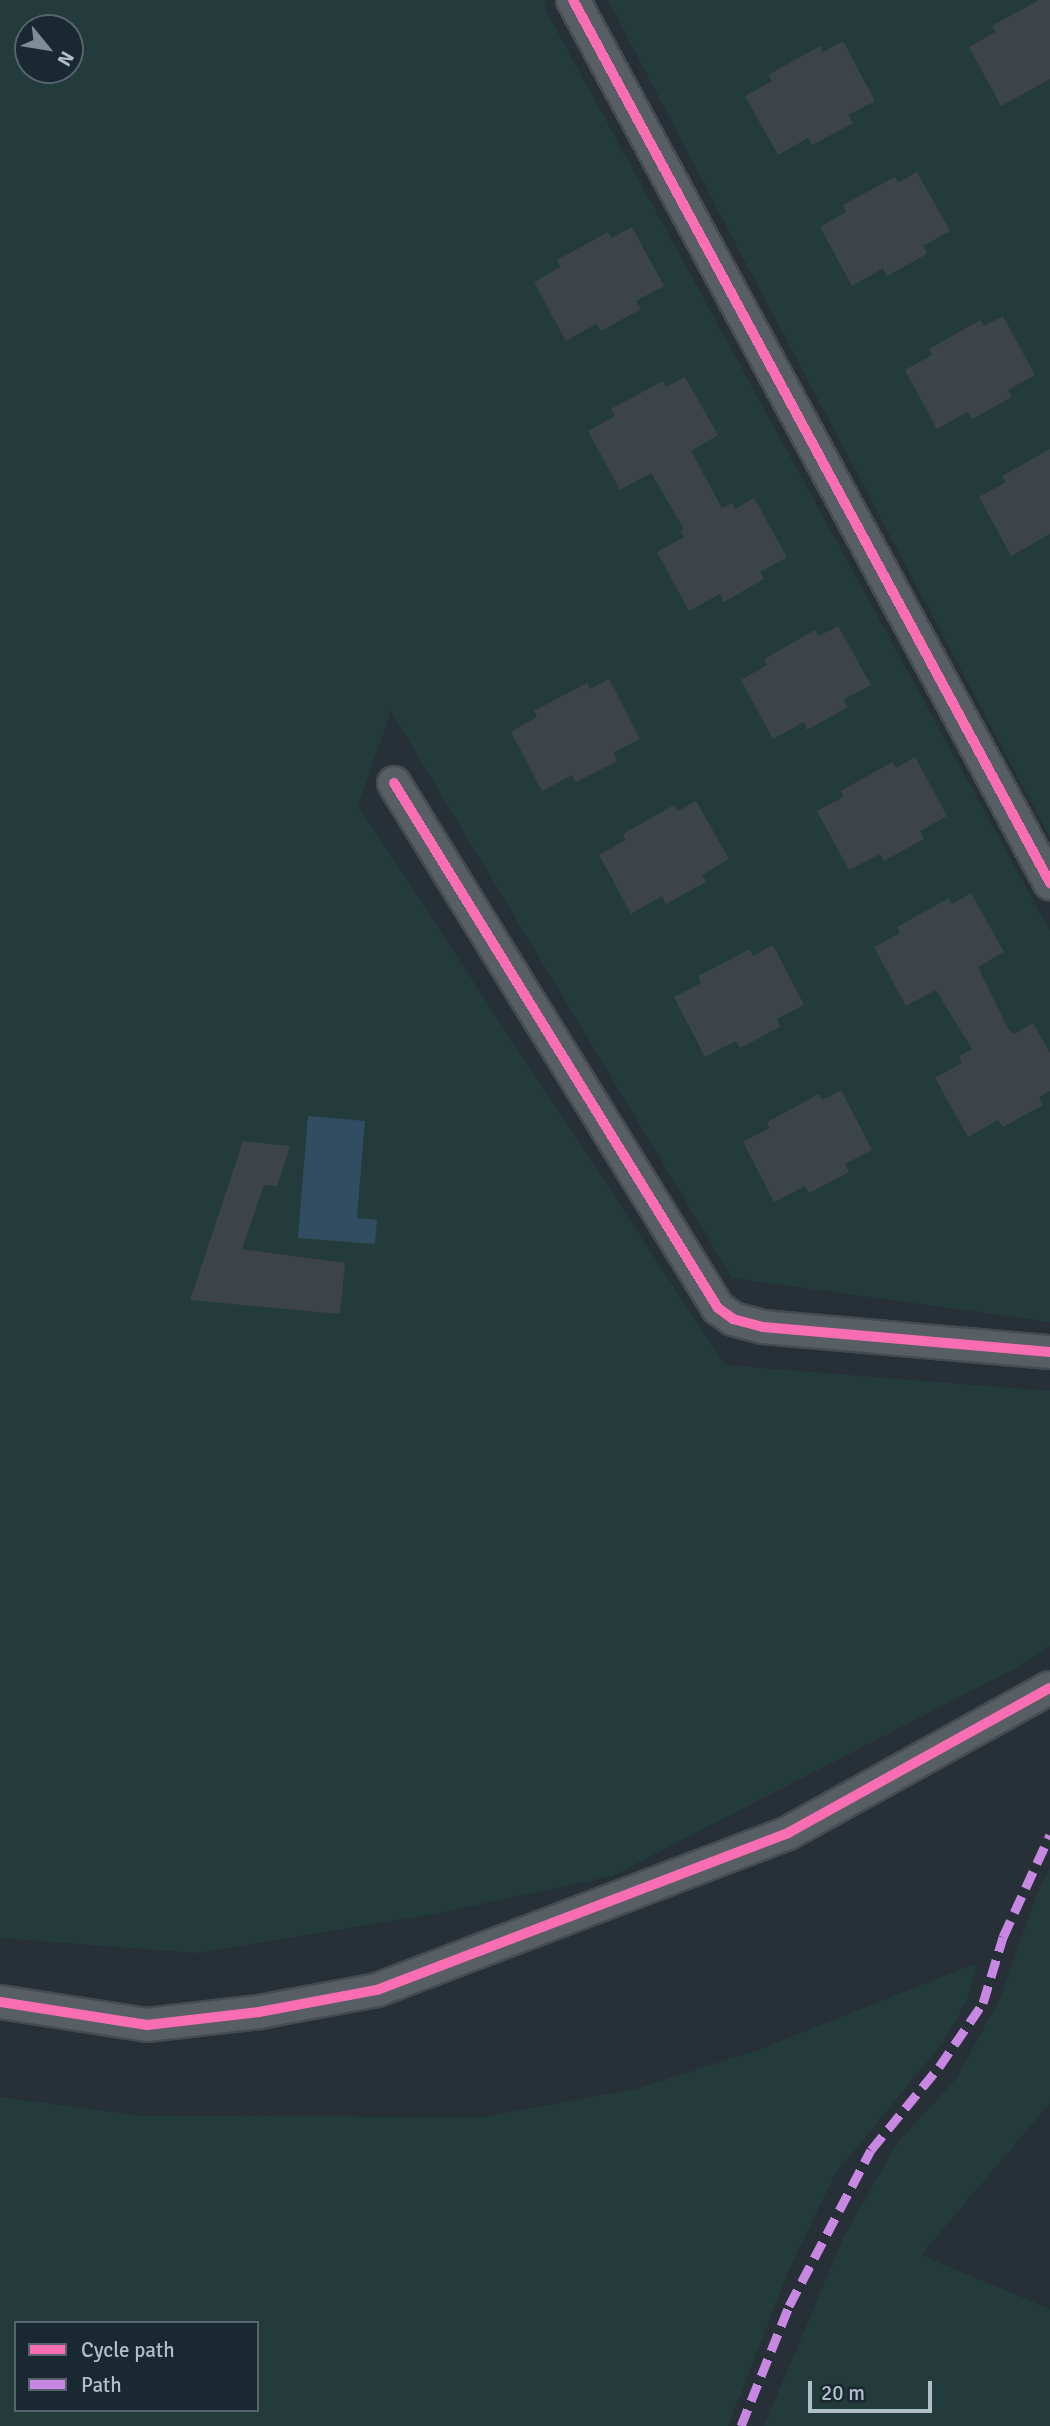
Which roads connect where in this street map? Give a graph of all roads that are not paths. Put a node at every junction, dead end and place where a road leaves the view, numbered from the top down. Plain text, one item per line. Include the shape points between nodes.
1 (573, 0) edge
2 (394, 783) dead end
3 (1050, 883) edge
4 (1050, 1352) edge
5 (1050, 1688) edge
6 (0, 2002) edge

1 - 3 street
2 - 4 street via 718,1308 733,1320 763,1327
5 - 6 street via 788,1833 377,1990 259,2012 147,2025

